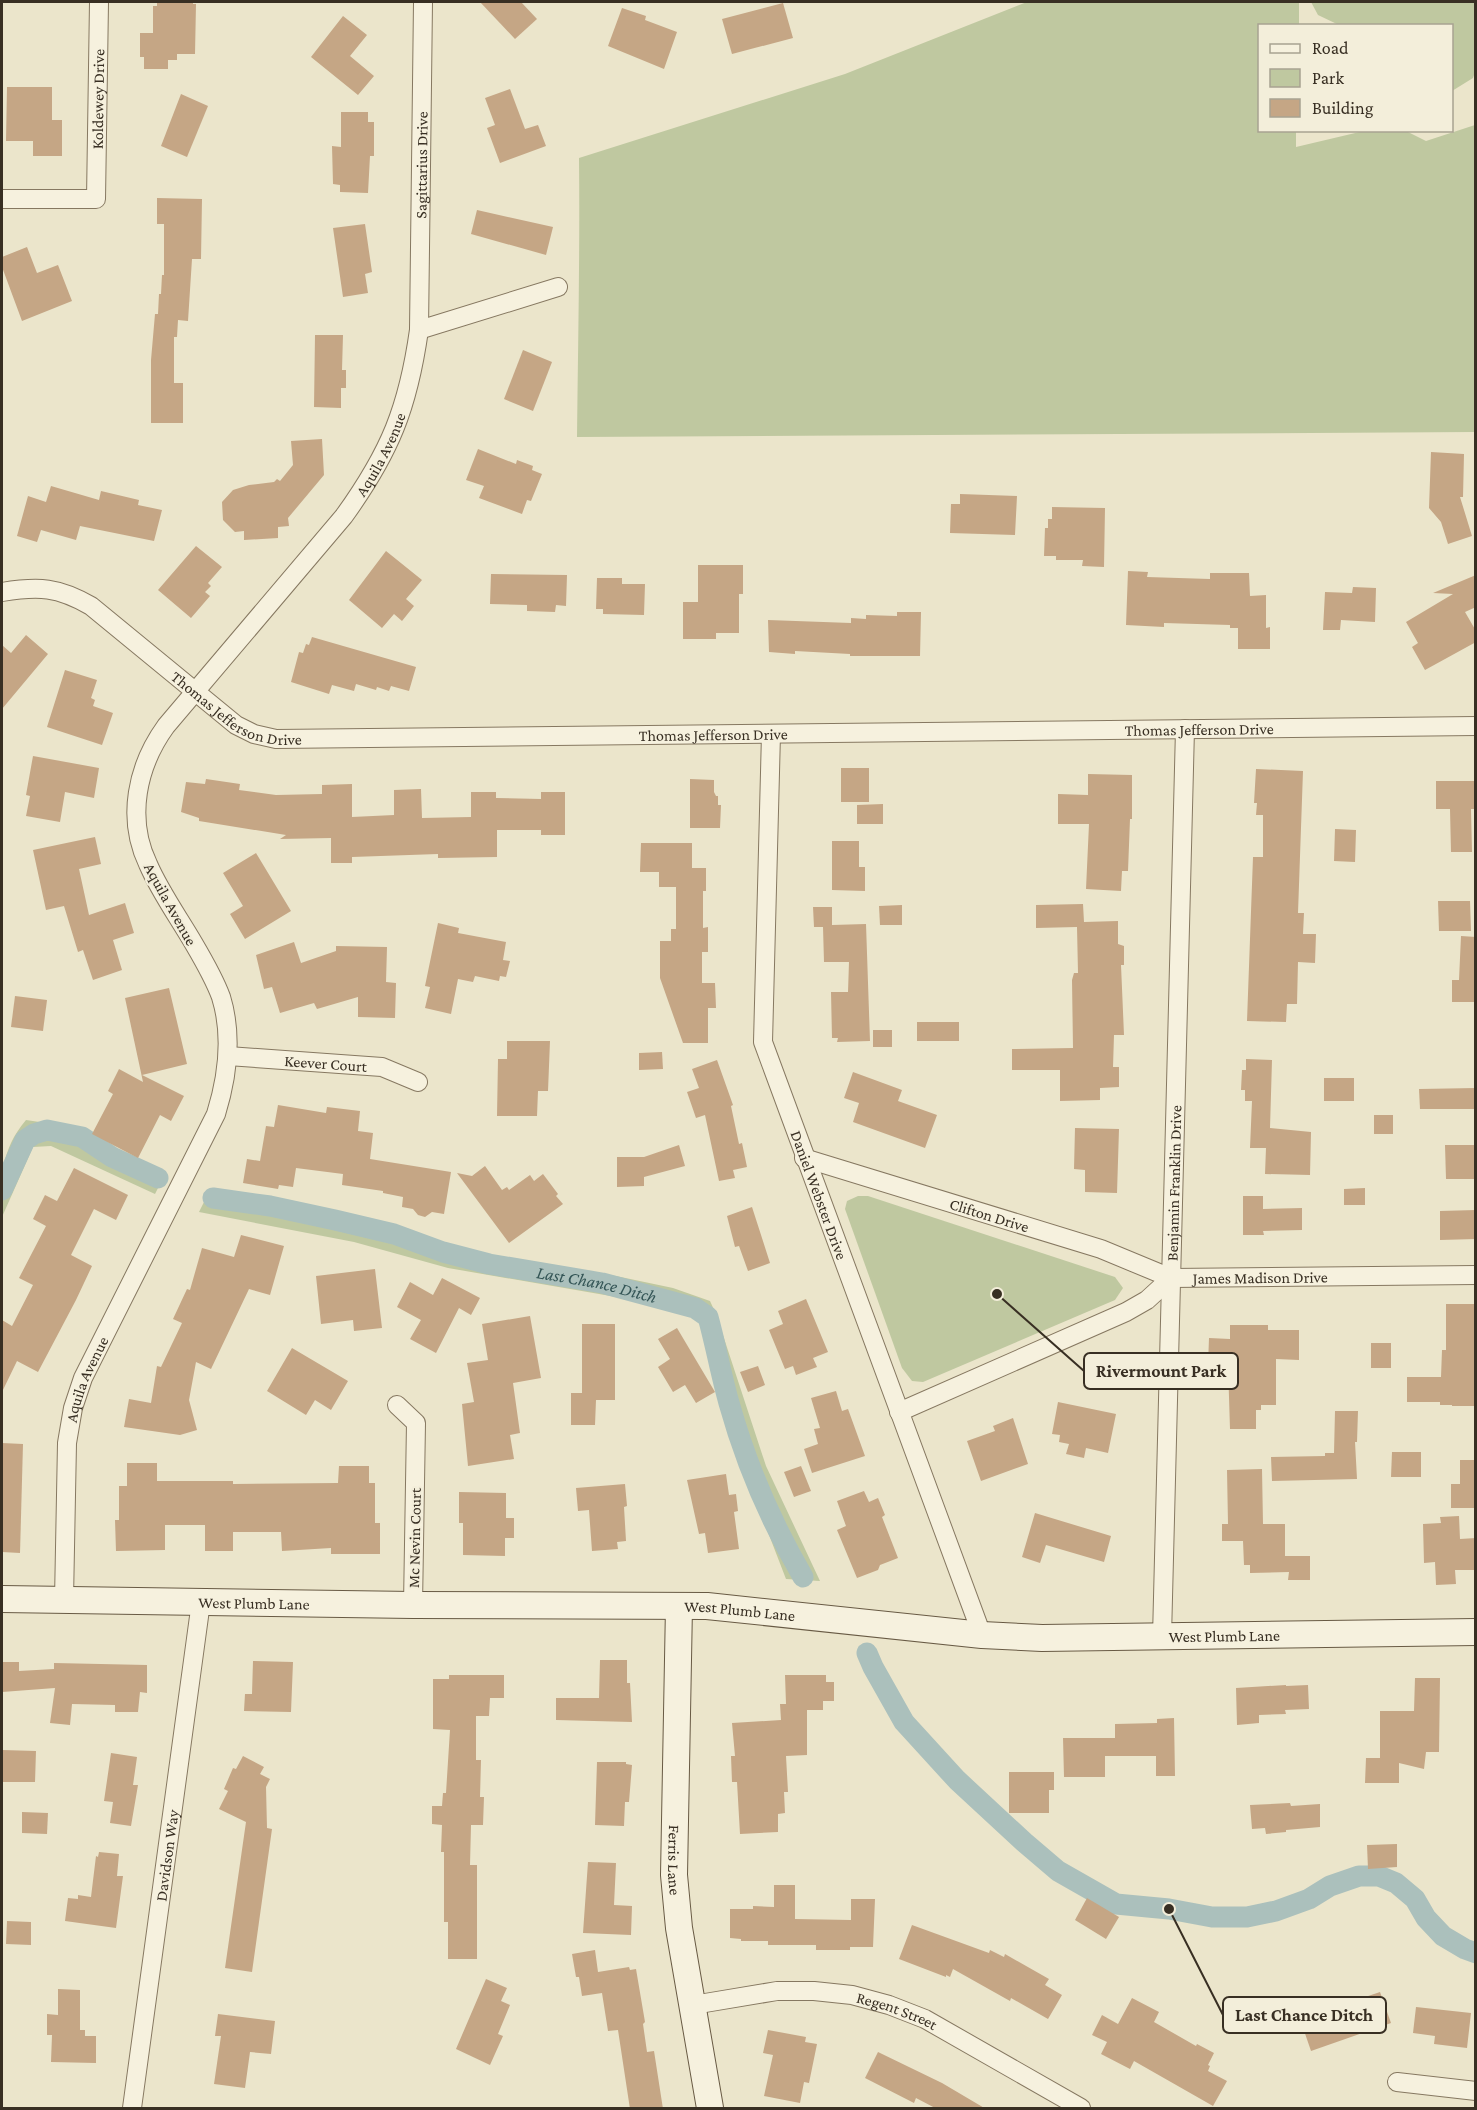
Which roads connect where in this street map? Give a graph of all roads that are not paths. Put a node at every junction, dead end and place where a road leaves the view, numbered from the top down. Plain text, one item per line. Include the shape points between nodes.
1 (99, 2) edge
2 (423, 2) edge
3 (2, 199) edge
4 (558, 287) dead end
5 (419, 330) junction
6 (2, 592) edge
7 (194, 691) junction
8 (1476, 726) edge
9 (1185, 729) junction
10 (771, 734) junction
11 (228, 1056) junction
12 (418, 1082) dead end
13 (804, 1158) junction
14 (1476, 1275) edge
15 (1171, 1278) junction
16 (397, 1405) dead end
17 (899, 1412) junction
18 (2, 1599) edge
19 (64, 1600) junction
20 (201, 1602) junction
21 (413, 1605) junction
22 (679, 1606) junction
23 (1476, 1632) edge
24 (982, 1635) junction
25 (1162, 1637) junction
26 (693, 2005) junction
27 (1397, 2082) dead end
28 (1476, 2091) edge
29 (132, 2109) edge
30 (710, 2109) edge
31 (1081, 2109) edge

1 - 3 street, Koldewey Drive via 96,199
2 - 5 street, Sagittarius Drive
4 - 5 street
5 - 7 street, Aquila Avenue via 402,412 367,484
6 - 7 street, Thomas Jefferson Drive via 30,588 73,595
7 - 10 street, Thomas Jefferson Drive via 236,725 276,740
7 - 11 street, Aquila Avenue via 146,759 138,785 136,812 147,864 209,969 221,997
8 - 9 street, Thomas Jefferson Drive
9 - 10 street, Thomas Jefferson Drive
9 - 15 street, Benjamin Franklin Drive
10 - 13 street, Daniel Webster Drive via 763,1042
11 - 12 street, Keever Court via 382,1067
11 - 19 street, Aquila Avenue via 225,1087 216,1114 83,1378 73,1408 67,1443
13 - 15 street, Clifton Drive via 1101,1249
13 - 17 street, Daniel Webster Drive
14 - 15 street, James Madison Drive
15 - 17 street, James Madison Drive via 1147,1300 1126,1312
15 - 25 street, Benjamin Franklin Drive
16 - 21 street, Mc Nevin Court via 416,1424
17 - 24 street, Daniel Webster Drive
18 - 19 main road, West Plumb Lane
19 - 20 main road, West Plumb Lane
20 - 21 main road, West Plumb Lane
20 - 29 street, Davidson Way
21 - 22 main road, West Plumb Lane
22 - 24 main road, West Plumb Lane
22 - 26 main road, Ferris Lane via 674,1875
23 - 25 main road, West Plumb Lane
24 - 25 main road, West Plumb Lane
26 - 30 main road, Ferris Lane
26 - 31 street, Regent Street via 777,1991 852,1995 925,2019
27 - 28 street

